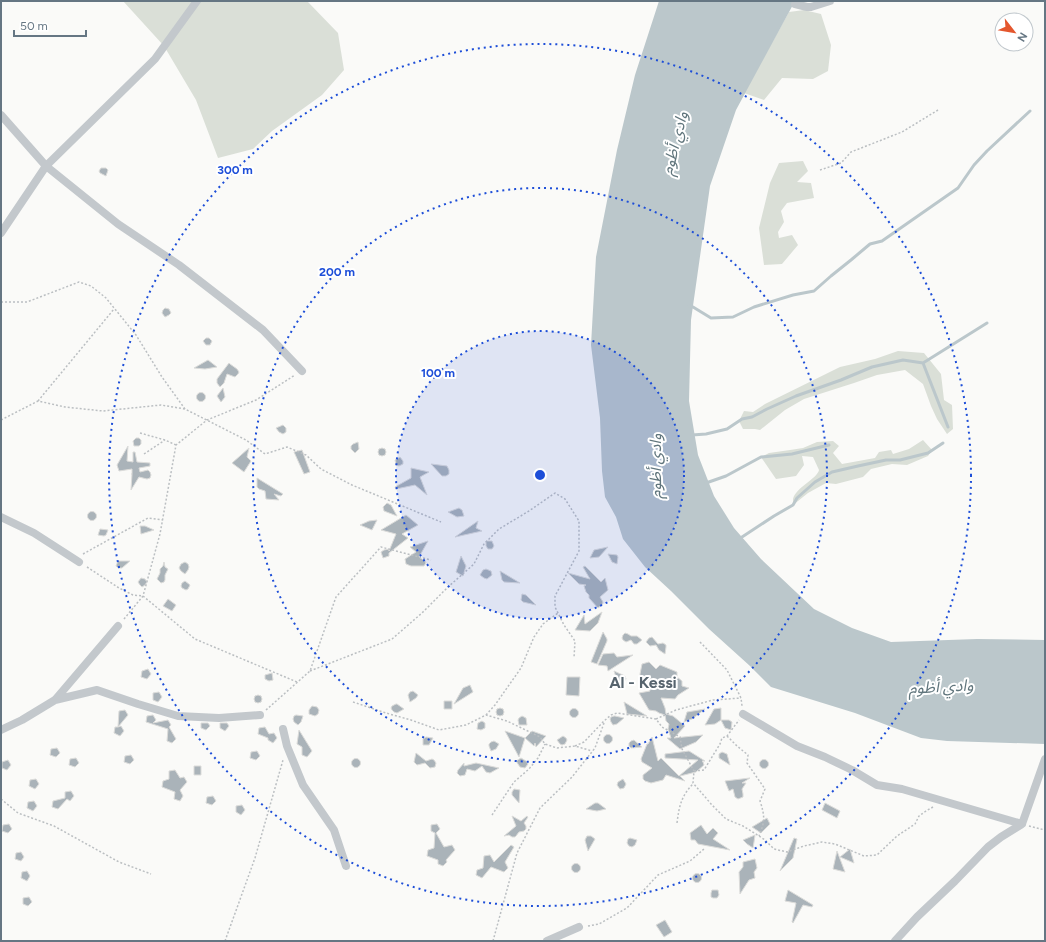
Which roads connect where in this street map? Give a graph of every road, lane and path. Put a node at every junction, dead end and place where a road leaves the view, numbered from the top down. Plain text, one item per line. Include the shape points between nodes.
1 (197, 1) edge
2 (830, 1) edge
3 (795, 4) dead end
4 (938, 110) dead end
5 (1, 114) edge
6 (46, 166) junction
7 (820, 170) dead end
8 (1, 233) edge
9 (1, 302) edge
10 (115, 309) junction
11 (302, 371) joint
12 (38, 401) junction
13 (185, 409) junction
14 (1, 420) edge
15 (207, 420) junction
16 (140, 433) dead end
17 (165, 440) junction
18 (176, 445) junction
19 (144, 454) dead end
20 (1, 516) edge
21 (163, 520) junction
22 (441, 522) dead end
23 (431, 560) dead end
24 (79, 562) junction
25 (143, 596) junction
26 (558, 613) junction
27 (118, 626) joint
28 (700, 642) dead end
29 (574, 658) dead end
30 (310, 671) junction
31 (297, 682) junction
32 (740, 698) junction
33 (55, 700) junction
34 (354, 702) dead end
35 (743, 714) junction
36 (260, 715) joint
37 (486, 715) junction
38 (656, 718) junction
39 (604, 721) junction
40 (283, 729) dead end
41 (1, 730) edge
42 (727, 736) junction
43 (545, 744) junction
44 (287, 746) junction
45 (575, 746) junction
46 (592, 751) junction
47 (1045, 759) edge
48 (694, 771) junction
49 (693, 783) junction
50 (1, 800) edge
51 (944, 802) junction
52 (492, 814) dead end
53 (677, 824) dead end
54 (1022, 824) junction
55 (1045, 830) edge
56 (759, 836) junction
57 (704, 849) dead end
58 (346, 866) dead end
59 (151, 874) dead end
60 (579, 928) joint
61 (225, 941) edge
62 (493, 941) edge
63 (547, 941) edge
64 (895, 941) edge

1 - 6 street via 155,59
2 - 3 street via 811,7
4 - 7 path via 902,132 851,152 841,163
5 - 6 street
6 - 8 street
6 - 11 street via 118,224 179,265 262,330
9 - 10 path via 27,302 79,282 90,286 106,298
10 - 12 path
10 - 13 path via 136,335
11 - 15 path via 256,400
12 - 13 path via 103,411 161,405
12 - 14 path
13 - 15 path
15 - 18 path
15 - 22 path via 246,440 265,454 287,447 306,455 321,470
16 - 17 path
17 - 18 path
17 - 19 path
18 - 21 path
20 - 24 street via 34,533
21 - 24 path via 148,518 83,554
21 - 25 path
23 - 30 path via 381,548 336,597
24 - 25 path via 119,588 133,595
25 - 27 path
25 - 31 path via 195,640
26 - 29 path via 575,641
26 - 30 path via 554,607 555,596 579,551 579,521 565,500 555,493 499,529 484,544 474,564 392,639
26 - 37 path via 543,624 534,637 521,668
27 - 33 street
28 - 32 path via 727,670
30 - 31 path
31 - 36 path
32 - 35 path
32 - 38 path via 713,700
33 - 36 street via 98,690 178,716 219,718
33 - 41 street
34 - 37 path via 439,730 466,725
35 - 42 path
35 - 51 street via 797,746 852,770 873,784 902,789
37 - 43 path via 507,721 540,737
38 - 39 path via 617,713
38 - 48 path via 662,727 680,737 682,748
39 - 45 path via 584,742
39 - 46 path
40 - 44 street
42 - 48 path via 722,738 704,770
42 - 56 path via 748,755 746,763 765,789 760,801 764,814
43 - 45 path via 557,748
43 - 52 path via 538,758 514,782
44 - 58 street via 303,784 334,830
44 - 61 path via 255,858
45 - 46 path
46 - 62 path via 572,777 540,808 517,853
47 - 54 street
48 - 49 path
49 - 53 path via 680,802
49 - 56 path via 726,819
50 - 59 path via 18,813 54,826 119,862
51 - 54 street
51 - 56 path via 919,816 915,824 897,836 877,855 864,856 835,844 822,842 787,852 774,849
54 - 55 path
54 - 64 street via 988,847
57 - 60 path via 690,861 658,875 627,908 599,924
60 - 63 street

